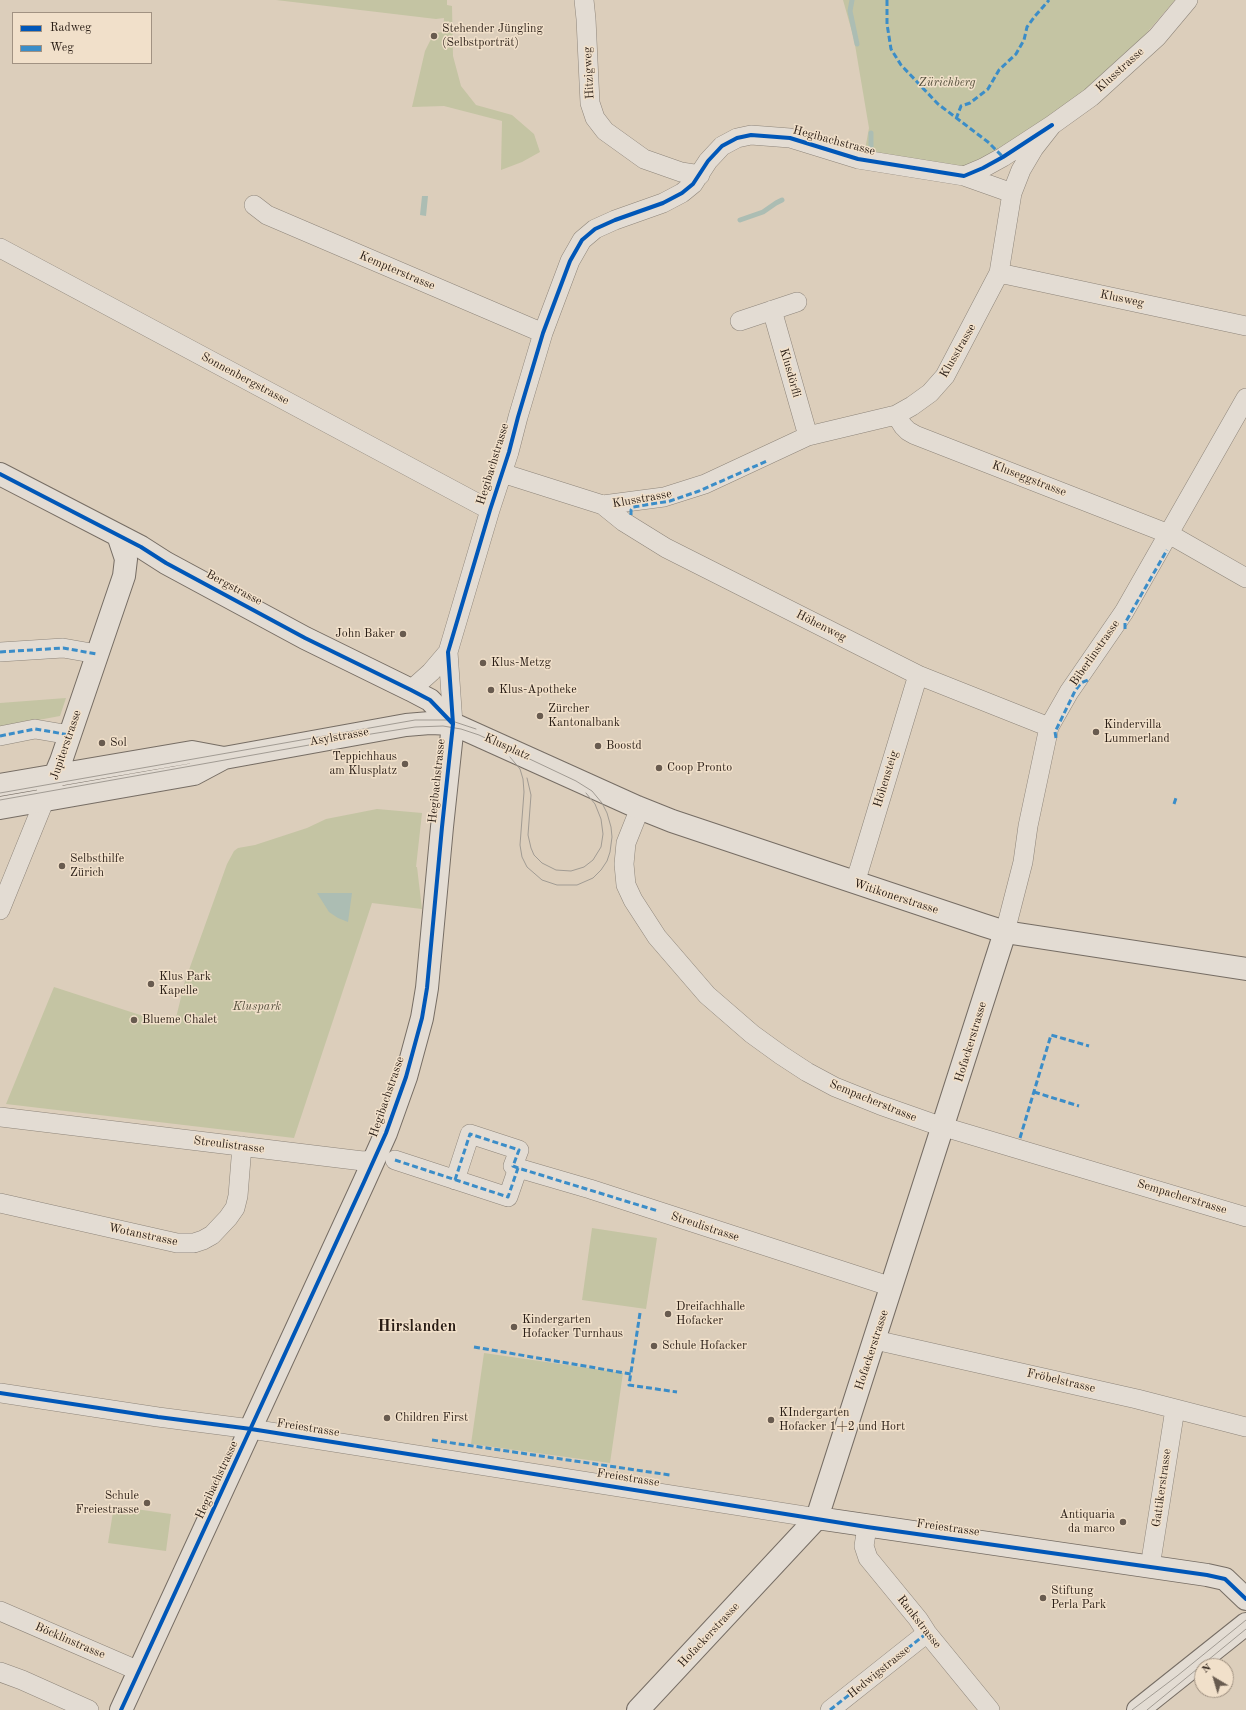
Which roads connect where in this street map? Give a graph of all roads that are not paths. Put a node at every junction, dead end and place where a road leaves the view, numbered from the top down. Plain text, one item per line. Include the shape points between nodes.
1 (584, 0) edge
2 (1188, 0) edge
3 (1052, 124) junction
4 (700, 175) junction
5 (964, 176) junction
6 (1012, 193) junction
7 (254, 205) dead end
8 (0, 248) edge
9 (999, 273) junction
10 (797, 302) dead end
11 (772, 310) junction
12 (740, 321) dead end
13 (1246, 326) edge
14 (543, 333) junction
15 (1246, 398) edge
16 (896, 415) junction
17 (808, 436) junction
18 (502, 473) junction
19 (0, 474) edge
20 (603, 506) junction
21 (490, 510) junction
22 (1170, 534) junction
23 (118, 535) junction
24 (166, 563) junction
25 (124, 576) junction
26 (1246, 578) edge
27 (0, 652) edge
28 (448, 652) junction
29 (97, 654) junction
30 (918, 675) junction
31 (411, 690) junction
32 (453, 724) junction
33 (1049, 727) junction
34 (70, 734) junction
35 (0, 736) edge
36 (224, 758) junction
37 (560, 772) joint
38 (56, 775) junction
39 (0, 785) edge
40 (45, 799) junction
41 (0, 808) edge
42 (640, 808) junction
43 (854, 883) junction
44 (0, 910) edge
45 (1005, 932) junction
46 (1246, 969) edge
47 (0, 1117) edge
48 (944, 1127) junction
49 (242, 1146) junction
50 (384, 1160) junction
51 (518, 1168) junction
52 (454, 1180) junction
53 (0, 1203) edge
54 (1246, 1216) edge
55 (892, 1287) junction
56 (875, 1340) junction
57 (0, 1393) edge
58 (1175, 1409) junction
59 (1246, 1427) edge
60 (251, 1429) junction
61 (817, 1518) junction
62 (867, 1526) junction
63 (1150, 1567) junction
64 (1246, 1599) edge
65 (0, 1611) edge
66 (1246, 1624) edge
67 (927, 1633) junction
68 (139, 1671) junction
69 (0, 1672) edge
70 (89, 1710) edge
71 (121, 1710) edge
72 (638, 1710) edge
73 (830, 1710) edge
74 (990, 1710) edge
75 (1138, 1710) edge

1 - 4 street, Hitzigweg via 590,103 595,118 619,143 644,159 681,172
2 - 3 street, Klusstrasse via 1157,37 1091,96
3 - 5 street via 1003,157
3 - 6 street, Klusstrasse via 1021,170
4 - 5 street, Hegibachstrasse via 708,161 722,146 737,138 751,135 790,138 858,159
4 - 14 street, Hegibachstrasse via 682,193 595,229 582,240 570,261
5 - 6 street, Hegibachstrasse
6 - 9 street, Klusstrasse
7 - 14 street, Kempterstrasse via 267,215
8 - 21 street, Sonnenbergstrasse
9 - 13 street, Klusweg
9 - 16 street, Klusstrasse via 945,376 930,393
10 - 11 street
11 - 12 street
11 - 17 street, Klusdörfli
14 - 18 street, Hegibachstrasse
15 - 22 street, Biberlinstrasse
16 - 17 street, Klusstrasse
16 - 22 street, Kluseggstrasse via 908,431
17 - 20 street, Klusstrasse via 705,484 664,497
18 - 20 street, Klusstrasse
18 - 21 street, Hegibachstrasse
19 - 23 main road, Bergstrasse
20 - 30 street, Höhenweg via 666,548
21 - 28 street, Hegibachstrasse
22 - 26 street, Kluseggstrasse
22 - 33 street, Biberlinstrasse via 1124,612 1069,692
23 - 24 main road, Bergstrasse
23 - 25 main road, Jupiterstrasse via 126,559
24 - 25 main road via 142,567
24 - 31 main road, Bergstrasse via 305,638
25 - 29 main road, Jupiterstrasse
27 - 29 street via 63,648
28 - 31 street, Hegibachstrasse
28 - 32 street, Hegibachstrasse
29 - 34 main road, Jupiterstrasse
30 - 33 street, Höhenweg
30 - 43 street, Höhensteig
31 - 32 main road, Bergstrasse via 430,700
32 - 36 main road, Asylstrasse via 400,726
32 - 37 main road, Klusplatz
32 - 50 main road, Hegibachstrasse via 427,988 422,1018 406,1077 386,1133
33 - 45 street, Biberlinstrasse via 1023,862
34 - 35 street via 35,729
34 - 38 main road, Jupiterstrasse
36 - 38 main road, Asylstrasse via 192,752
36 - 40 main road, Asylstrasse via 194,774
37 - 42 main road, Witikonerstrasse
38 - 39 main road, Asylstrasse
38 - 40 main road, Jupiterstrasse
40 - 41 main road, Asylstrasse
40 - 44 street, Jupiterstrasse
42 - 43 main road, Witikonerstrasse
42 - 48 street, Sempacherstrasse via 626,843 626,885 643,916 674,958 707,995 752,1034 807,1072 834,1087
43 - 45 main road, Witikonerstrasse
45 - 46 main road, Witikonerstrasse
45 - 48 main road, Hofackerstrasse
47 - 49 street, Streulistrasse
48 - 54 street, Sempacherstrasse
48 - 55 main road, Hofackerstrasse
49 - 50 street, Streulistrasse via 363,1161
49 - 53 street, Wotanstrasse via 235,1208 212,1235 194,1244 177,1243
50 - 52 street, Streulistrasse
50 - 60 main road, Hegibachstrasse
51 - 52 street, Streulistrasse via 508,1198
51 - 52 street, Streulistrasse via 513,1166 519,1150 470,1134
51 - 55 street, Streulistrasse
55 - 56 main road, Hofackerstrasse
56 - 58 street, Fröbelstrasse
56 - 61 main road, Hofackerstrasse
57 - 60 street, Freiestrasse
58 - 59 street, Fröbelstrasse
58 - 63 street, Gattikerstrasse
60 - 61 street, Freiestrasse
60 - 68 main road, Hegibachstrasse
61 - 62 main road, Freiestrasse
61 - 72 main road, Hofackerstrasse
62 - 63 main road, Freiestrasse
62 - 67 street, Rankstrasse via 864,1546 868,1558
63 - 64 main road, Freiestrasse via 1224,1579
65 - 68 street, Böcklinstrasse
66 - 75 main road
67 - 73 street, Hedwigstrasse
67 - 74 street, Rankstrasse
68 - 71 main road, Hegibachstrasse
69 - 70 street

